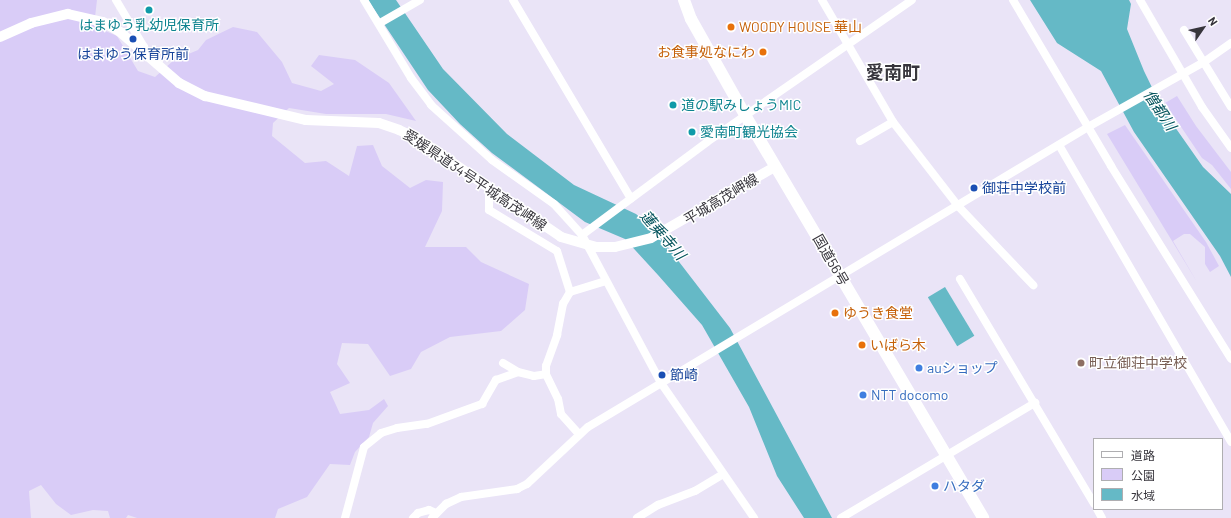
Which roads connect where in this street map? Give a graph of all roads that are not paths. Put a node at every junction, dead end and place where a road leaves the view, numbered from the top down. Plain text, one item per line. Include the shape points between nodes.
1 (116, 0) edge
2 (364, 0) edge
3 (420, 0) edge
4 (513, 0) edge
5 (684, 0) edge
6 (822, 0) edge
7 (912, 0) edge
8 (1013, 0) edge
9 (1140, 0) edge
10 (382, 22) junction
11 (1184, 30) dead end
12 (0, 37) edge
13 (1231, 43) edge
14 (848, 45) junction
15 (142, 53) junction
16 (1204, 62) junction
17 (1182, 73) junction
18 (1231, 107) edge
19 (745, 115) junction
20 (893, 122) junction
21 (1090, 126) junction
22 (860, 141) dead end
23 (1058, 145) junction
24 (1231, 148) edge
25 (776, 166) junction
26 (489, 195) dead end
27 (629, 200) junction
28 (959, 207) junction
29 (578, 239) junction
30 (840, 277) junction
31 (960, 279) dead end
32 (605, 281) junction
33 (1033, 285) dead end
34 (570, 292) junction
35 (1231, 359) edge
36 (503, 363) dead end
37 (518, 372) junction
38 (546, 374) junction
39 (661, 383) junction
40 (1036, 403) junction
41 (578, 434) junction
42 (1231, 442) edge
43 (946, 455) junction
44 (723, 474) junction
45 (1093, 502) edge
46 (434, 515) edge
47 (345, 518) edge
48 (413, 518) edge
49 (637, 518) edge
50 (754, 518) edge
51 (841, 518) edge
52 (983, 518) edge

1 - 15 street via 144,47
2 - 10 street
3 - 10 street
4 - 27 street
5 - 19 highway, 国道56号 via 691,19
6 - 14 street
7 - 14 street
8 - 21 street
9 - 17 street
10 - 29 street via 411,78 431,105 492,160 554,204
11 - 16 street
12 - 15 main road, 愛媛県道34号平城高茂岬線 via 30,23 68,14 103,22 120,32
13 - 16 street
14 - 19 street
14 - 20 street
15 - 29 main road, 愛媛県道34号平城高茂岬線 via 179,84 234,105 306,120 379,123 399,130 418,139 540,224
16 - 17 street
16 - 18 street via 1223,98
17 - 21 street
17 - 24 street
19 - 25 highway, 国道56号
19 - 27 street
20 - 22 street
20 - 28 street
21 - 23 street
21 - 35 street
23 - 28 street
23 - 42 street
25 - 29 main road, 平城高茂岬線 via 669,229 634,244 615,248
25 - 30 highway, 国道56号
26 - 34 street via 490,210 557,251
27 - 29 street
28 - 30 street
28 - 33 street
29 - 32 street
30 - 39 street
30 - 43 highway, 国道56号
31 - 40 street
32 - 34 street
32 - 39 street
34 - 38 street via 563,304
36 - 37 street
37 - 38 street via 534,376
37 - 47 street via 496,380 482,404 427,424 381,433 364,447
38 - 41 street via 558,399 561,414
39 - 41 street
39 - 44 street
40 - 43 street
40 - 45 street
41 - 46 street via 527,484 517,489 461,497
43 - 51 street
43 - 52 highway, 国道56号
44 - 49 street via 695,491 658,505
44 - 50 street
46 - 48 street via 428,510 418,513

